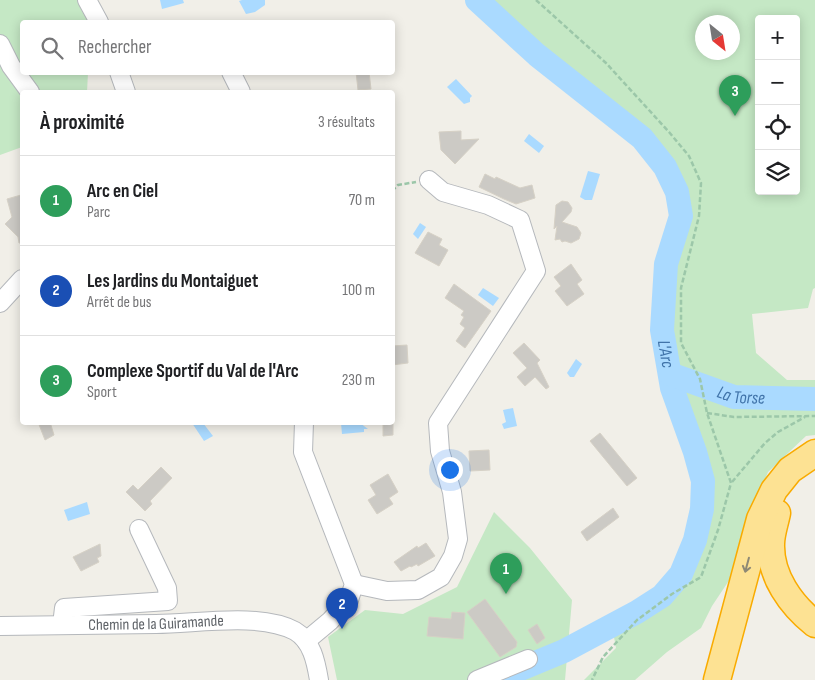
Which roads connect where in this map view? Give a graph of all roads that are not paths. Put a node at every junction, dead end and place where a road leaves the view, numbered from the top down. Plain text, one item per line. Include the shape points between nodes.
1 (87, 0) edge
2 (98, 20) edge
3 (0, 44) edge
4 (120, 75) edge
5 (232, 75) edge
6 (29, 90) edge
7 (125, 90) edge
8 (240, 90) edge
9 (429, 180) road end
10 (20, 281) edge
11 (0, 303) edge
12 (304, 425) edge
13 (815, 453) edge
14 (815, 465) edge
15 (139, 530) dead end
16 (354, 584) junction
17 (815, 624) edge
18 (62, 625) junction
19 (0, 626) edge
20 (306, 641) junction
21 (528, 659) dead end
22 (318, 671) edge
23 (477, 680) edge
24 (717, 680) edge

1 - 2 street
3 - 6 street
4 - 7 street
5 - 8 street
9 - 16 street via 443,192 488,205 520,220 536,271 438,422 440,451 452,492 458,539 441,577 418,590 387,591
10 - 11 street
12 - 16 street via 303,452
13 -> 24 highway via 790,470 774,490 760,519
14 - 17 highway via 798,477 783,498 770,543 776,576 790,600
15 - 18 street via 166,588 168,601 64,608
16 - 20 street via 349,600 330,622
18 - 19 street, Chemin de la Guiramande
18 - 20 street, Chemin de la Guiramande via 242,620 264,622 296,632
20 - 22 street
21 - 23 street

